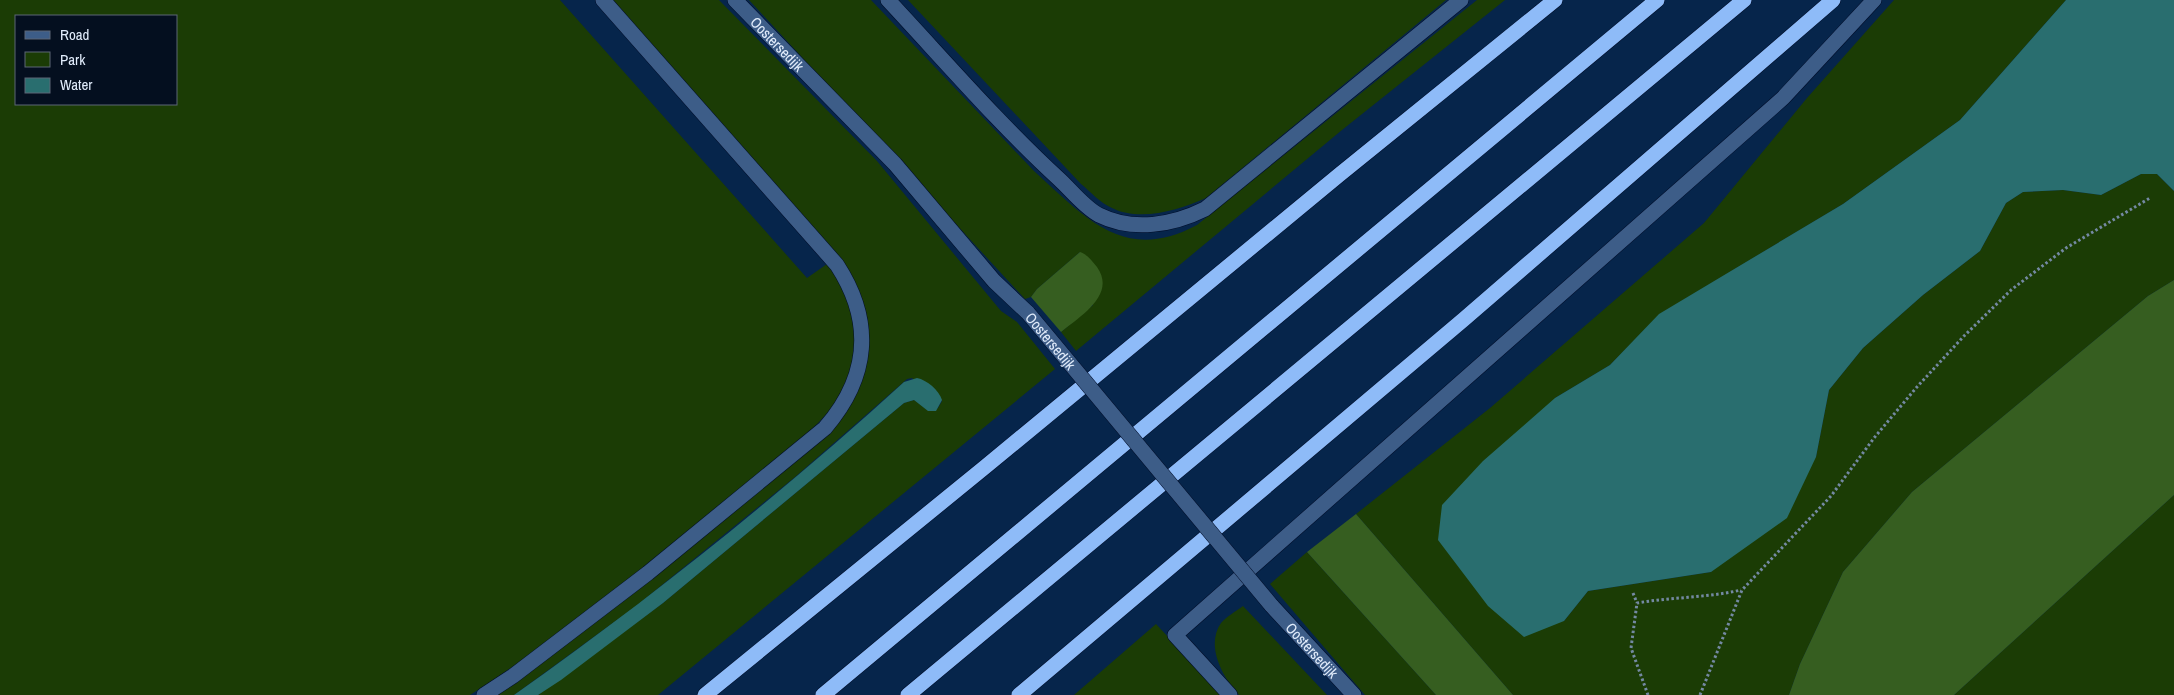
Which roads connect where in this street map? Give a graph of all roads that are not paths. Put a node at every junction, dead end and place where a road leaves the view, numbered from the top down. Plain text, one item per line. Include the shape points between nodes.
1 (602, 0) edge
2 (735, 0) edge
3 (888, 0) edge
4 (1461, 0) edge
5 (1555, 0) edge
6 (1657, 0) edge
7 (1744, 0) edge
8 (1833, 0) edge
9 (1874, 0) edge
10 (484, 695) edge
11 (705, 695) edge
12 (823, 695) edge
13 (908, 695) edge
14 (1019, 695) edge
15 (1230, 695) edge
16 (1354, 695) edge

1 - 10 street via 837,265 857,307 862,335 861,354 849,394 825,428 648,573
2 - 16 street, Oostersedijk, bridge via 894,164 994,281 1028,313 1271,605
3 - 4 street via 1042,163 1095,212 1118,221 1139,224 1176,221 1206,208
5 - 11 highway
6 - 12 highway
7 - 13 highway
8 - 14 highway via 1463,320
9 - 15 street via 1783,98 1175,635

